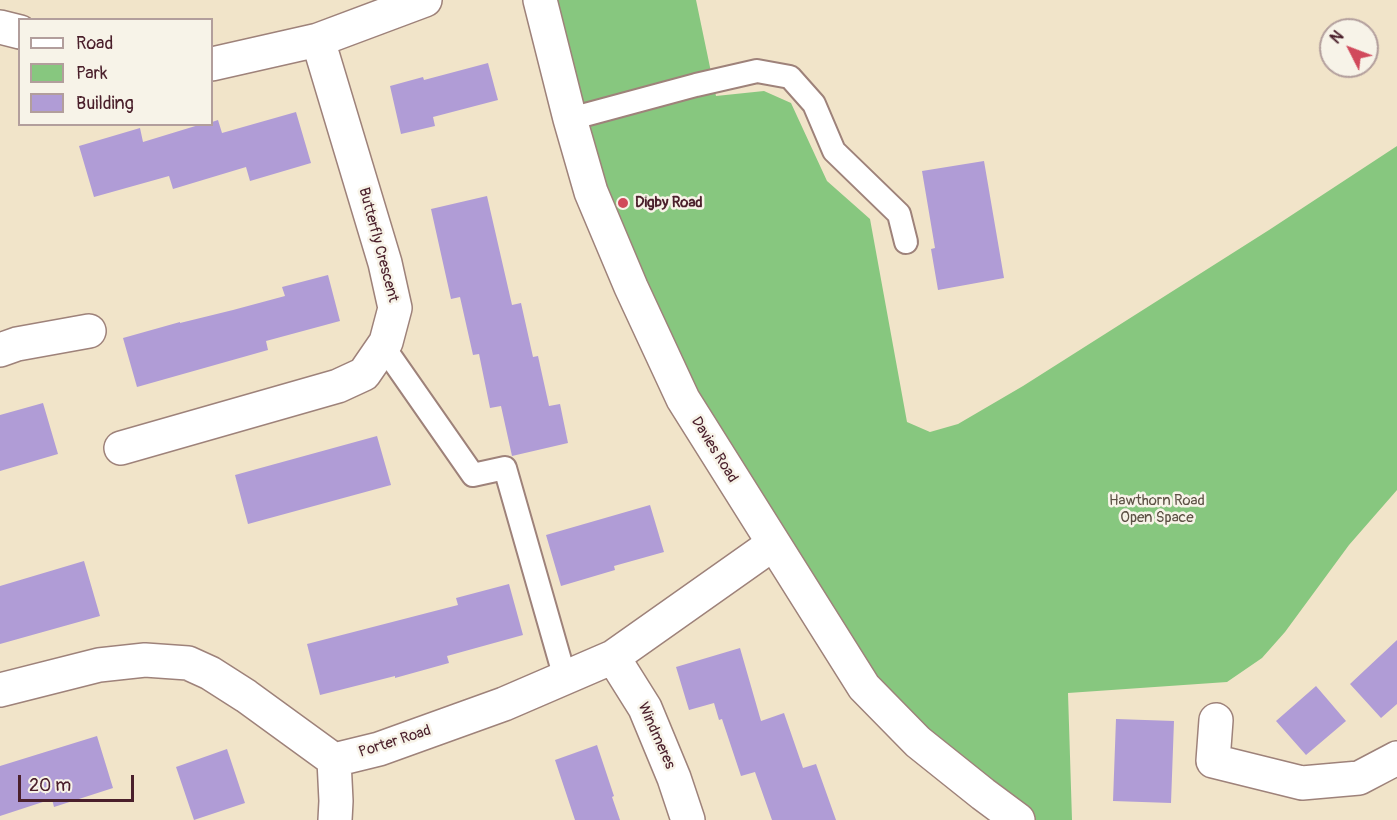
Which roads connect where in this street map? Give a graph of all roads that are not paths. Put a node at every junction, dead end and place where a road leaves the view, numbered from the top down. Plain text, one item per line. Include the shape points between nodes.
1 (425, 0) edge
2 (540, 0) edge
3 (0, 27) edge
4 (18, 32) edge
5 (318, 40) junction
6 (213, 64) edge
7 (570, 119) junction
8 (906, 242) dead end
9 (89, 331) dead end
10 (383, 346) junction
11 (0, 350) edge
12 (121, 448) dead end
13 (773, 544) junction
14 (613, 657) junction
15 (565, 678) junction
16 (0, 690) edge
17 (1216, 720) dead end
18 (1397, 758) edge
19 (334, 760) junction
20 (335, 820) edge
21 (688, 820) edge
22 (1018, 820) edge

1 - 5 street
2 - 7 street, Davies Road
3 - 4 street
5 - 6 street
5 - 10 street, Butterfly Crescent via 395,308
7 - 8 lane via 757,71 790,77 814,104 834,151 899,214
7 - 13 street, Davies Road via 591,192 683,399
9 - 11 street
10 - 12 street, Butterfly Crescent via 364,374 338,386
10 - 15 lane via 473,476 505,468
13 - 14 street, Porter Road
13 - 22 street, Davies Road via 864,687 918,742
14 - 15 street, Porter Road
14 - 21 street, Windmeres via 645,708
15 - 19 street, Porter Road via 390,745
16 - 19 street via 99,665 145,660 188,663 246,696
17 - 18 street via 1213,760 1302,783 1359,778
19 - 20 street

